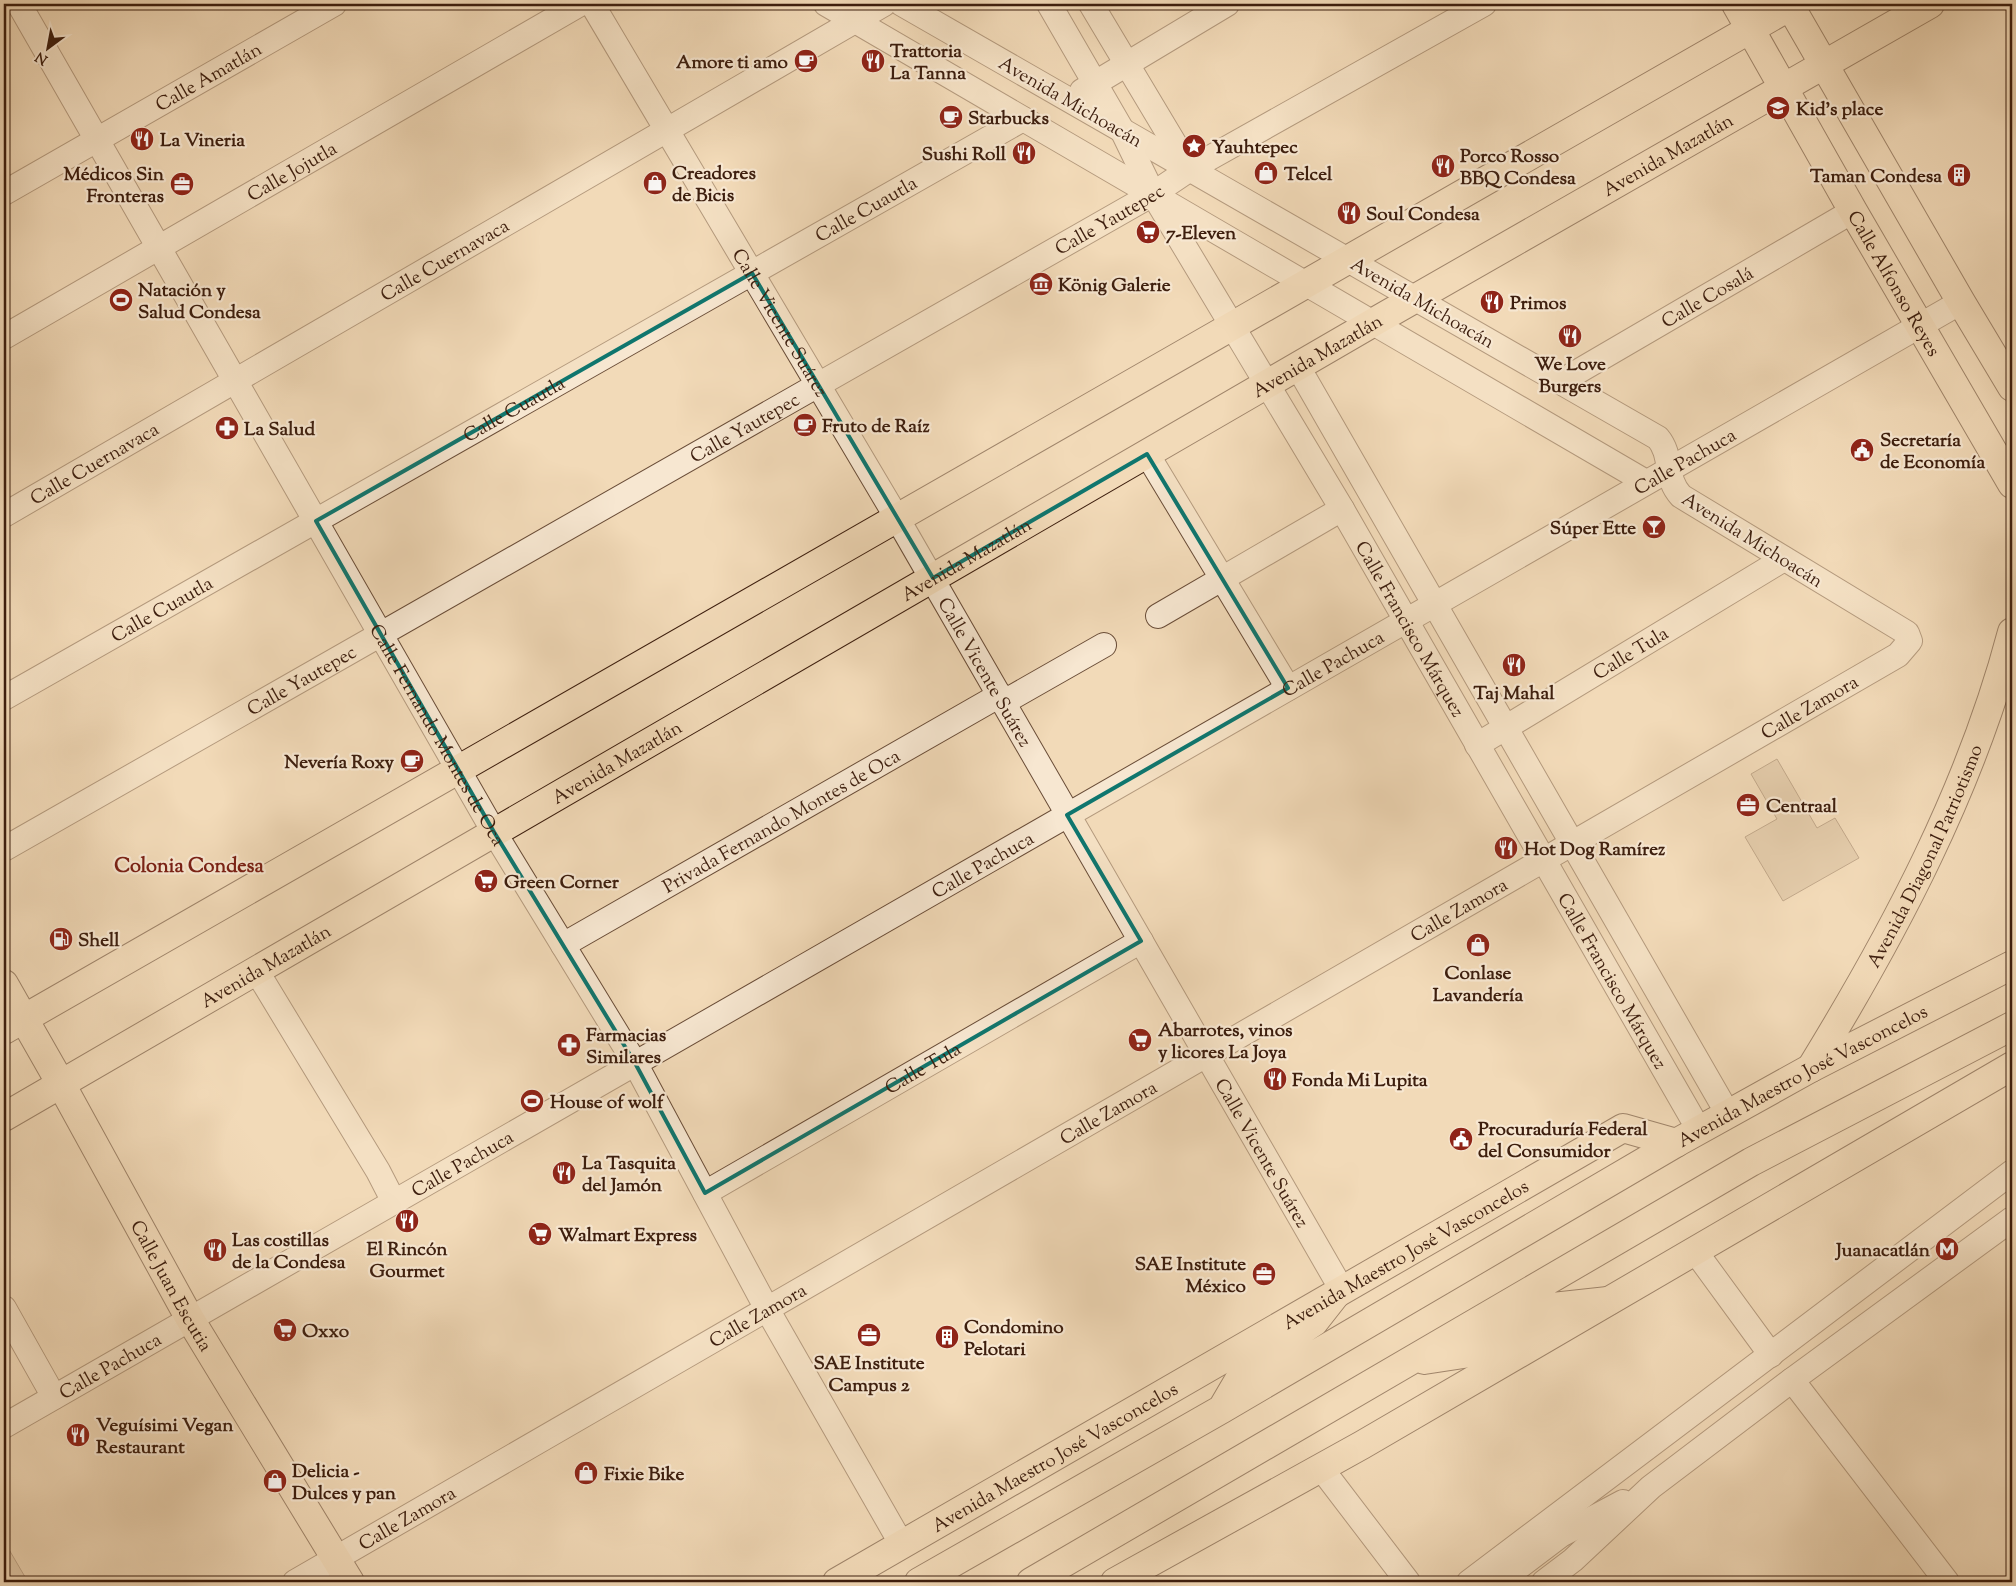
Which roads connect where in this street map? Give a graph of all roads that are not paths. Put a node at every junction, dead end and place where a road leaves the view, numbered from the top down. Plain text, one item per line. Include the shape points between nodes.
1 (10, 4) edge
2 (20, 4) edge
3 (334, 4) edge
4 (580, 4) edge
5 (592, 4) edge
6 (826, 4) edge
7 (884, 4) edge
8 (902, 4) edge
9 (1049, 4) edge
10 (1091, 4) edge
11 (1227, 4) edge
12 (1484, 4) edge
13 (1736, 4) edge
14 (1791, 4) edge
15 (1930, 4) edge
16 (4, 8) edge
17 (855, 21) junction
18 (1750, 29) junction
19 (1823, 63) junction
20 (1126, 65) junction
21 (1095, 84) junction
22 (1784, 86) junction
23 (1068, 99) junction
24 (1023, 119) junction
25 (1122, 130) junction
26 (668, 131) junction
27 (97, 140) junction
28 (1190, 169) junction
29 (4, 193) edge
30 (1153, 194) junction
31 (1853, 211) junction
32 (159, 247) junction
33 (1348, 258) junction
34 (752, 273) junction
35 (1307, 283) junction
36 (1417, 298) junction
37 (1961, 302) junction
38 (1374, 322) junction
39 (1233, 325) junction
40 (1920, 325) junction
41 (4, 337) edge
42 (1298, 367) junction
43 (236, 381) junction
44 (1560, 382) junction
45 (819, 385) junction
46 (1267, 385) junction
47 (2012, 387) edge
48 (1147, 454) junction
49 (1669, 469) junction
50 (1646, 482) junction
51 (2012, 484) edge
52 (1342, 509) junction
53 (4, 514) edge
54 (897, 518) junction
55 (316, 521) junction
56 (1784, 560) junction
57 (933, 578) junction
58 (1222, 578) junction
59 (1434, 604) junction
60 (1158, 616) dead end
61 (1406, 620) junction
62 (2012, 632) edge
63 (1907, 633) joint
64 (381, 634) junction
65 (1104, 646) dead end
66 (1288, 688) junction
67 (4, 698) edge
68 (1002, 699) junction
69 (1506, 727) junction
70 (1477, 745) junction
71 (458, 769) junction
72 (1067, 815) junction
73 (494, 832) junction
74 (1573, 843) junction
75 (4, 849) edge
76 (1543, 860) junction
77 (1141, 941) junction
78 (563, 945) junction
79 (2012, 964) edge
80 (263, 981) junction
81 (4, 984) edge
82 (14, 1024) edge
83 (2012, 1026) edge
84 (1207, 1054) junction
85 (635, 1063) junction
86 (1812, 1068) junction
87 (2009, 1074) edge
88 (62, 1084) junction
89 (1728, 1114) junction
90 (4, 1117) edge
91 (1687, 1137) junction
92 (2012, 1172) edge
93 (705, 1193) junction
94 (394, 1202) junction
95 (2012, 1219) edge
96 (1695, 1251) junction
97 (1339, 1292) junction
98 (1608, 1301) junction
99 (4, 1308) edge
100 (767, 1309) junction
101 (190, 1319) junction
102 (1771, 1355) junction
103 (1408, 1363) junction
104 (1792, 1380) junction
105 (54, 1397) junction
106 (1222, 1409) junction
107 (4, 1426) edge
108 (1322, 1468) junction
109 (1651, 1487) junction
110 (902, 1545) junction
111 (336, 1558) junction
112 (295, 1582) edge
113 (350, 1582) edge
114 (837, 1582) edge
115 (919, 1582) edge
116 (1031, 1582) edge
117 (1115, 1582) edge
118 (1408, 1582) edge
119 (1469, 1582) edge
120 (1499, 1582) edge
121 (1544, 1582) edge
122 (1947, 1582) edge

1 - 16 street
2 - 27 street, Calle Fernando Montes de Oca
3 - 27 street, Calle Amatlán
4 - 32 street, Calle Jojutla
5 - 26 street, Calle Vicente Suárez
6 - 17 street, Avenida Michoacán
7 - 17 street, Calle Cuernavaca
8 - 23 street, Avenida Michoacán
9 - 21 street, Calle Francisco Márquez
10 - 20 street
11 - 20 street
12 - 28 street, Calle Yautepec
13 - 18 main road, Calle Alfonso Reyes
14 - 18 main road
14 - 19 main road
15 - 19 main road, Avenida Mazatlán
17 - 24 street, Avenida Michoacán
17 - 26 street, Calle Cuernavaca
18 - 22 main road, Calle Alfonso Reyes
18 - 33 main road
19 - 22 main road, Avenida Mazatlán
19 - 37 main road
20 - 21 street
20 - 28 street
21 - 23 street
21 - 25 street, Calle Francisco Márquez
22 - 31 main road, Calle Alfonso Reyes
22 - 36 main road, Avenida Mazatlán
23 - 25 street, Avenida Michoacán
24 - 30 street, Avenida Michoacán
24 - 34 street, Calle Cuautla
25 - 28 street, Avenida Michoacán
25 - 30 street, Calle Francisco Márquez
26 - 34 street, Calle Vicente Suárez
26 - 43 street, Calle Cuernavaca
27 - 29 street, Calle Amatlán
27 - 32 street, Calle Fernando Montes de Oca
28 - 30 street, Calle Yautepec
28 - 33 street, Avenida Michoacán
30 - 35 street, Avenida Michoacán
30 - 39 street, Calle Francisco Márquez
30 - 45 street, Calle Yautepec
31 - 40 main road, Calle Alfonso Reyes
31 - 44 street, Calle Cosalá
32 - 41 street, Calle Jojutla
32 - 43 street, Calle Fernando Montes de Oca
33 - 35 main road
33 - 36 street, Avenida Michoacán
34 - 45 street, Calle Vicente Suárez
34 - 55 street, Calle Cuautla
35 - 38 street, Avenida Michoacán
35 - 39 main road
36 - 38 main road, Avenida Mazatlán
36 - 44 street, Avenida Michoacán
37 - 40 street, Calle Pachuca
37 - 47 main road
38 - 42 main road, Avenida Mazatlán
38 - 50 street, Avenida Michoacán
39 - 46 street, Calle Francisco Márquez
39 - 54 main road
40 - 49 street, Calle Pachuca
40 - 51 main road, Calle Alfonso Reyes
42 - 46 main road, Avenida Mazatlán
42 - 59 street, Calle Francisco Márquez
43 - 53 street, Calle Cuernavaca
43 - 55 street, Calle Fernando Montes de Oca
44 - 49 street, Avenida Michoacán via 1658,438 1666,448
45 - 54 street, Calle Vicente Suárez
45 - 64 street, Calle Yautepec
46 - 48 main road, Avenida Mazatlán
46 - 52 street, Calle Francisco Márquez
48 - 57 main road, Avenida Mazatlán
48 - 58 street
49 - 50 street, Calle Pachuca
49 - 56 street, Avenida Michoacán via 1675,489 1681,496
50 - 59 street, Calle Pachuca
52 - 58 street
52 - 61 street, Calle Francisco Márquez
54 - 57 street, Calle Vicente Suárez
54 - 71 main road
55 - 64 street, Calle Fernando Montes de Oca
55 - 67 street, Calle Cuautla
56 - 63 street, Avenida Michoacán
56 - 69 street, Calle Tula
57 - 68 street, Calle Vicente Suárez
57 - 73 main road, Avenida Mazatlán
58 - 60 street
58 - 66 street
59 - 61 street, Calle Pachuca
59 - 69 street, Calle Francisco Márquez
61 - 66 street, Calle Pachuca
61 - 70 street, Calle Francisco Márquez
62 - 86 main road, Avenida Diagonal Patriotismo via 1992,701 1930,853 1877,959
63 - 74 street, Calle Zamora via 1910,641 1898,655
64 - 71 street, Calle Fernando Montes de Oca
64 - 75 street, Calle Yautepec
65 - 68 street, Privada Fernando Montes de Oca
66 - 72 street, Calle Pachuca
68 - 72 street, Calle Vicente Suárez
68 - 78 street, Privada Fernando Montes de Oca
69 - 70 street, Calle Tula
69 - 74 street, Calle Francisco Márquez
70 - 76 street, Calle Francisco Márquez
71 - 73 street, Calle Fernando Montes de Oca
71 - 82 main road
72 - 77 street, Calle Vicente Suárez
72 - 85 street, Calle Pachuca
73 - 78 street, Calle Fernando Montes de Oca
73 - 80 main road, Avenida Mazatlán
74 - 76 street, Calle Zamora
74 - 89 street, Calle Francisco Márquez
76 - 84 street, Calle Zamora
76 - 91 street, Calle Francisco Márquez
77 - 84 street, Calle Vicente Suárez
77 - 93 street, Calle Tula
78 - 85 street, Calle Fernando Montes de Oca
79 - 86 main road, Avenida Maestro José Vasconcelos
80 - 88 main road, Avenida Mazatlán
80 - 94 street
81 - 82 main road, Calle Juan Escutia
82 - 88 main road, Calle Juan Escutia
83 - 103 main road via 1752,1162
84 - 97 street, Calle Vicente Suárez
84 - 100 street, Calle Zamora
85 - 93 street, Calle Fernando Montes de Oca
85 - 94 street, Calle Pachuca
86 - 89 main road, Avenida Maestro José Vasconcelos
87 - 96 main road
88 - 90 main road, Avenida Mazatlán
88 - 101 main road, Calle Juan Escutia
89 - 91 main road, Avenida Maestro José Vasconcelos
91 - 97 main road, Avenida Maestro José Vasconcelos via 1623,1128
91 - 106 main road
92 - 102 street
93 - 100 street, Calle Fernando Montes de Oca
94 - 101 street, Calle Pachuca
95 - 104 street
96 - 98 main road
96 - 102 street
97 - 106 main road via 1314,1322 1247,1366
97 - 110 main road, Avenida Maestro José Vasconcelos
98 - 103 main road via 1553,1307 1470,1353
98 - 108 main road
99 - 105 street
100 - 110 street, Calle Fernando Montes de Oca
100 - 111 street, Calle Zamora
101 - 105 street, Calle Pachuca
101 - 111 main road, Calle Juan Escutia
102 - 119 street
103 - 116 main road
104 - 109 street
104 - 122 street
105 - 107 street, Calle Pachuca
106 - 115 main road
108 - 117 main road
108 - 118 street
109 - 120 street via 1561,1535
109 - 121 street via 1573,1560
110 - 114 main road, Avenida Maestro José Vasconcelos
111 - 112 street, Calle Zamora
111 - 113 main road, Calle Juan Escutia

